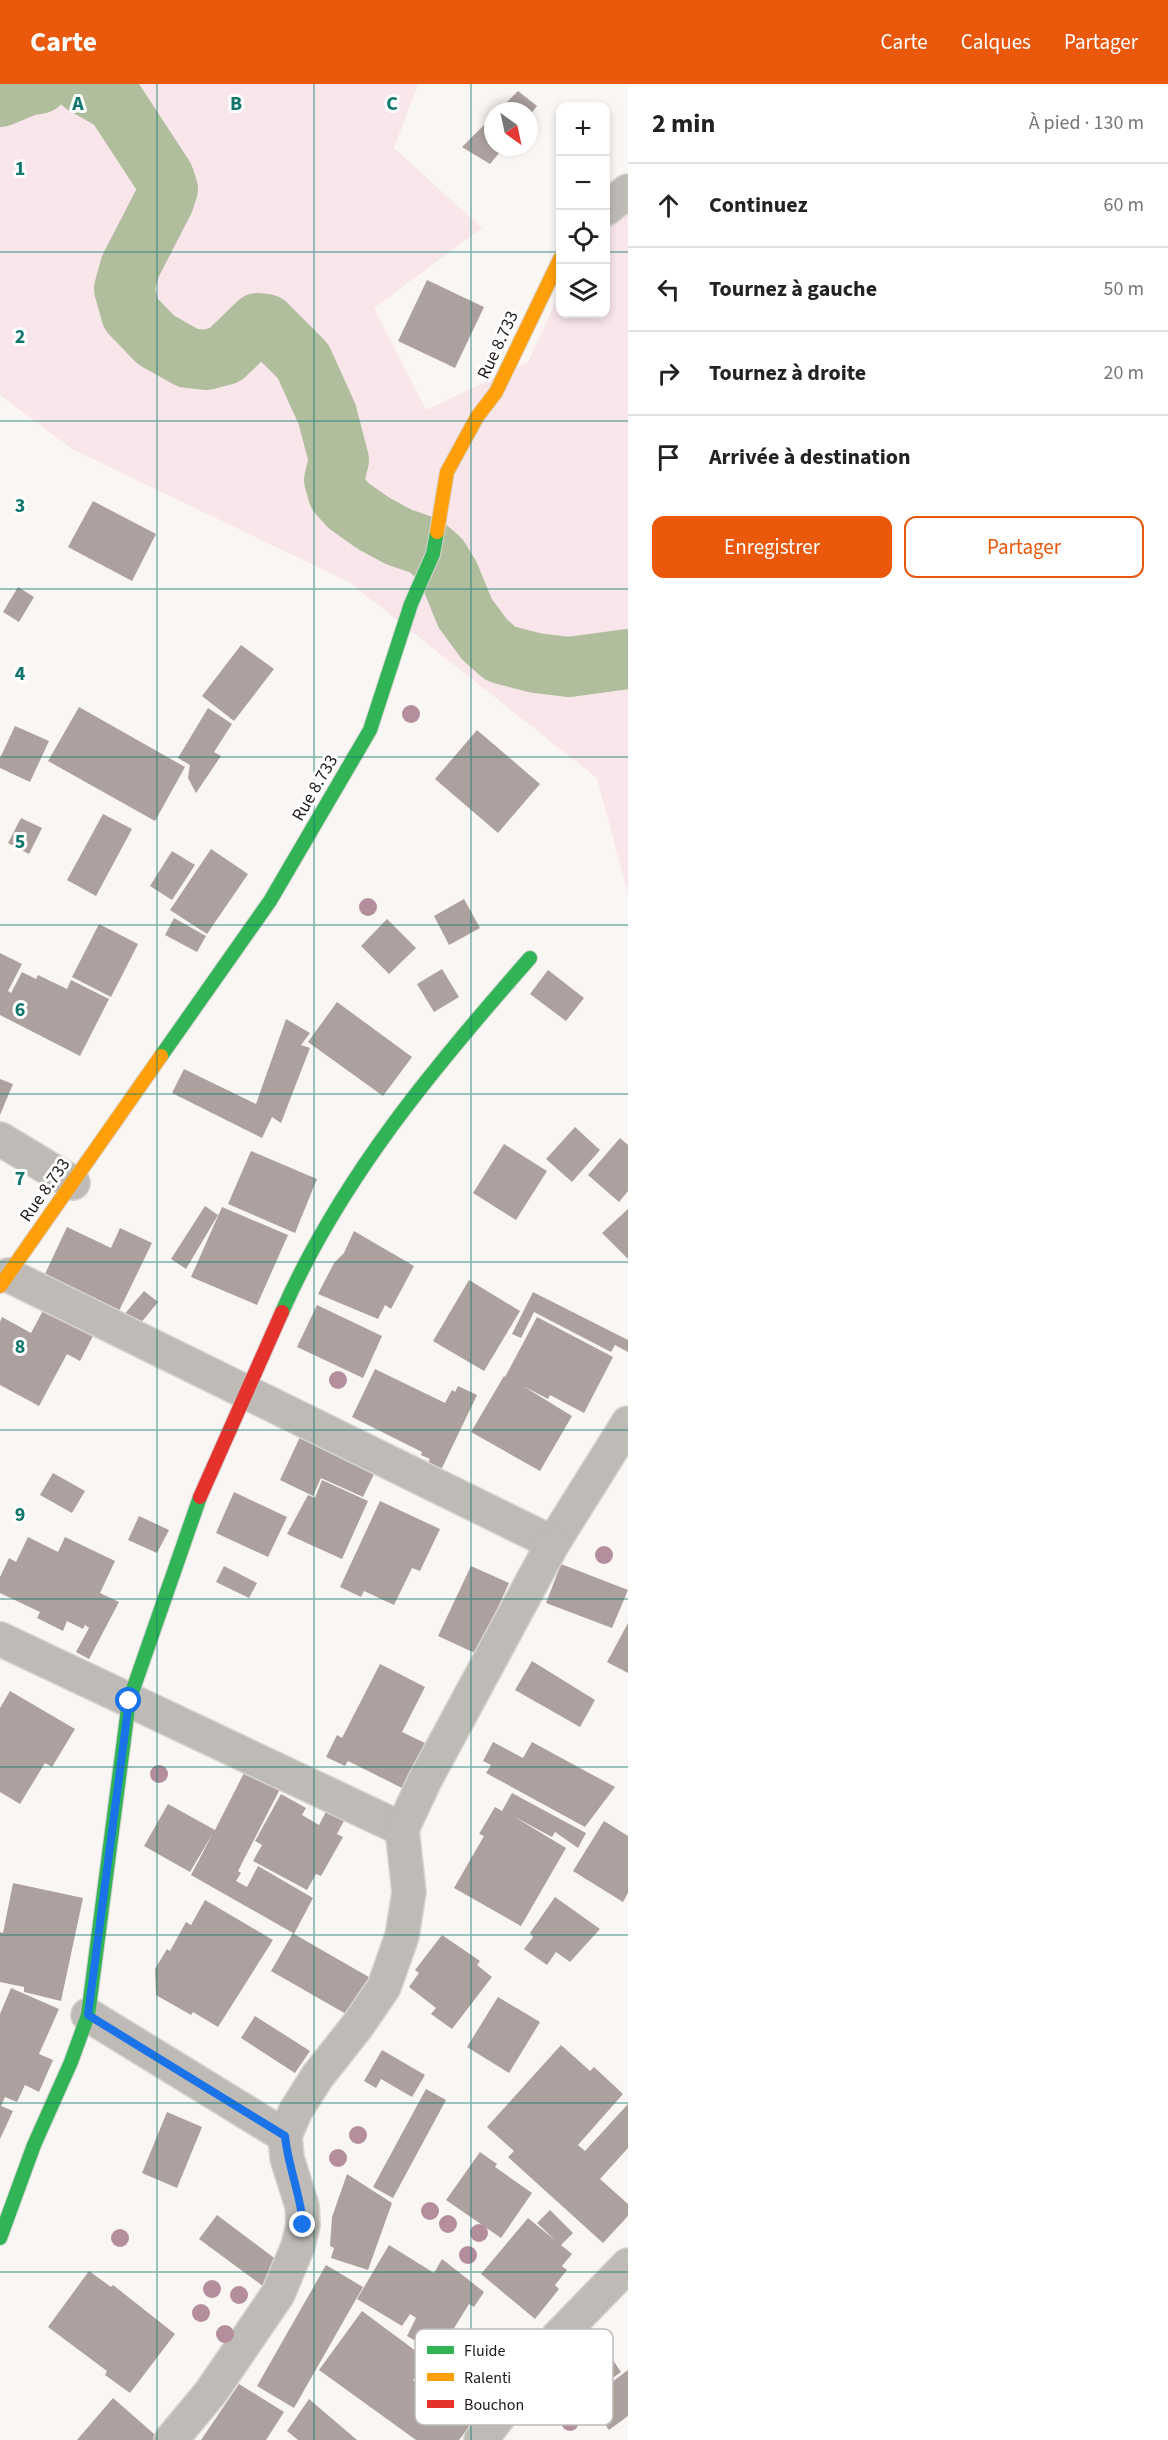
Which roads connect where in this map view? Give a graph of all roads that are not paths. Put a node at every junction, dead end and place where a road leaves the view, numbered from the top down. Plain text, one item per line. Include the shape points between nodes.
1 (628, 191) edge
2 (610, 206) edge
3 (558, 264) edge
4 (530, 958) dead end
5 (0, 1139) edge
6 (73, 1183) junction
7 (4, 1280) edge
8 (246, 1393) junction
9 (628, 1423) edge
10 (553, 1543) junction
11 (0, 1639) edge
12 (129, 1701) junction
13 (402, 1829) junction
14 (88, 2015) junction
15 (285, 2136) junction
16 (0, 2238) edge
17 (628, 2265) edge
18 (566, 2329) edge
19 (492, 2425) edge
20 (171, 2440) edge
21 (481, 2440) edge

1 - 2 street
3 - 6 street, Rue 8.733 via 496,392 477,417 447,472 433,554 411,604 370,730 270,901
4 - 8 street via 450,1049 380,1142 326,1223
5 - 6 street
6 - 7 street, Rue 8.733
7 - 8 street
8 - 10 street
8 - 12 street via 194,1510
9 - 10 street
10 - 13 street
11 - 12 street
12 - 13 street
12 - 14 street
13 - 15 street via 409,1893 402,1936 384,1987 317,2077
14 - 15 street
14 - 16 street
15 - 20 street via 287,2158 302,2206 298,2246 278,2294 211,2392
17 - 18 street
19 - 21 street

